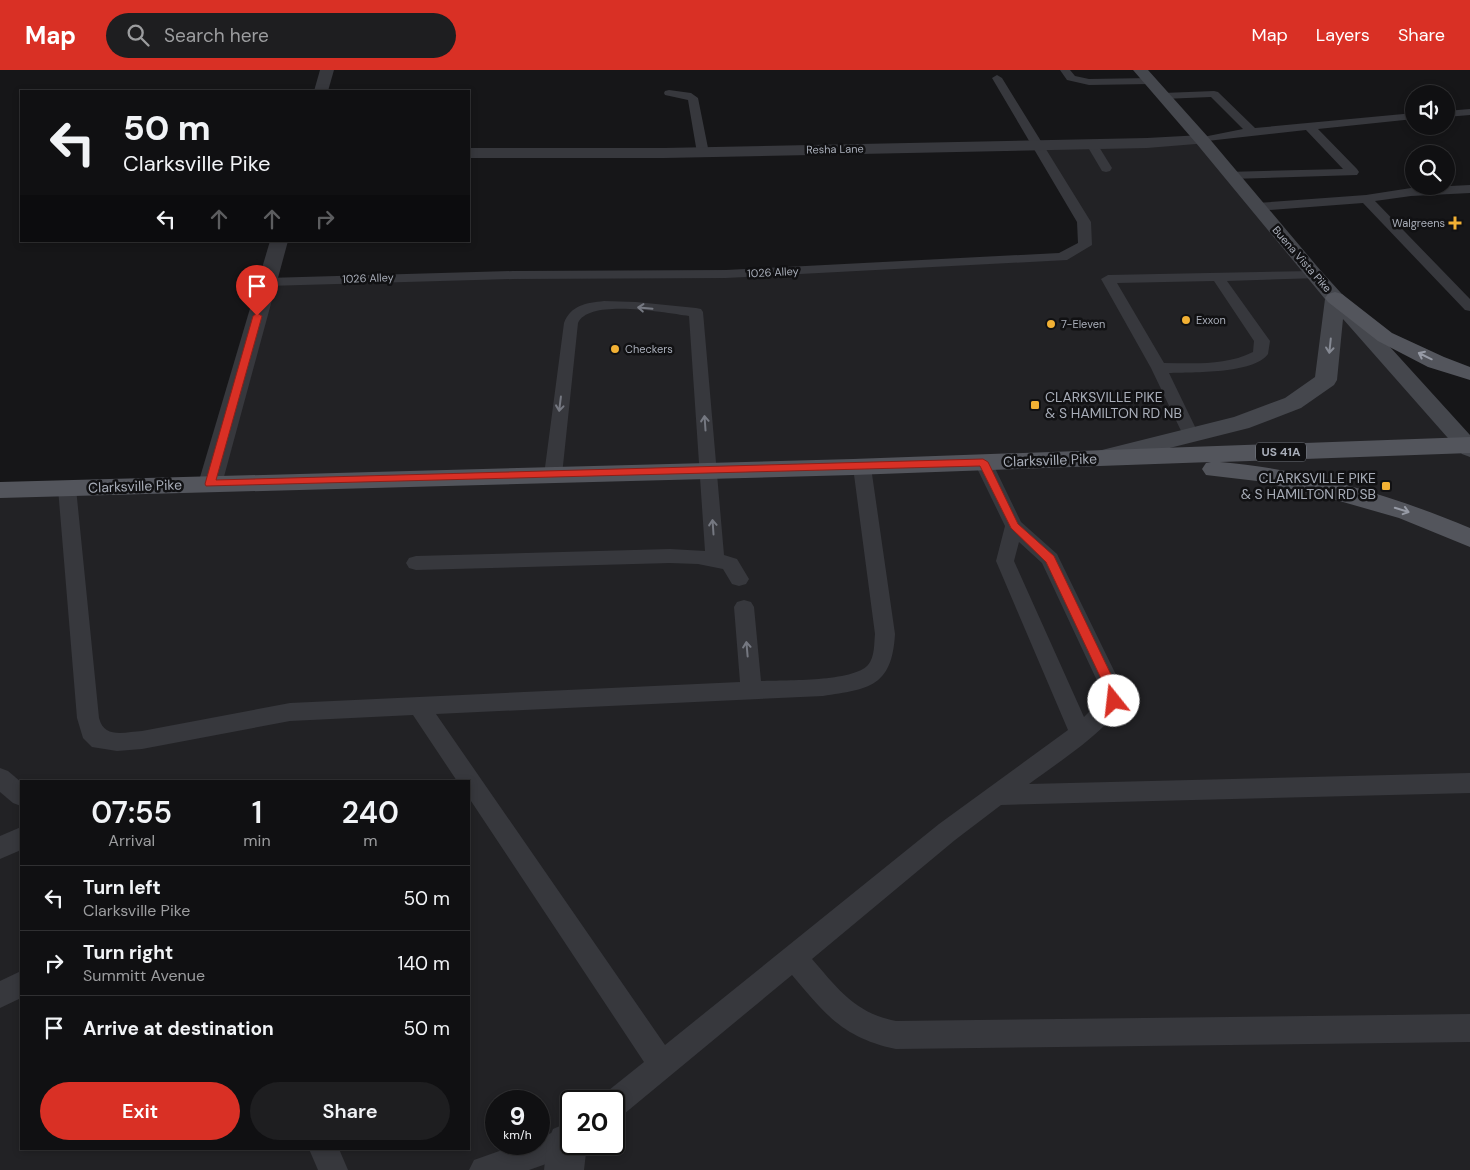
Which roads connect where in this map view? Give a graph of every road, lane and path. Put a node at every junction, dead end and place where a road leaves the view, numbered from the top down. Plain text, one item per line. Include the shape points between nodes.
1 (326, 70) edge
2 (1065, 70) edge
3 (1145, 76) edge
4 (997, 78) dead end
5 (321, 90) edge
6 (669, 93) dead end
7 (1163, 96) junction
8 (1470, 112) edge
9 (1455, 113) edge
10 (1405, 117) edge
11 (1308, 126) junction
12 (1252, 132) junction
13 (1202, 140) junction
14 (1092, 144) junction
15 (1039, 145) junction
16 (470, 152) edge
17 (703, 153) junction
18 (1106, 168) dead end
19 (1230, 175) junction
20 (1470, 188) edge
21 (1366, 199) junction
22 (1257, 207) junction
23 (278, 242) edge
24 (1314, 275) junction
25 (1217, 276) junction
26 (267, 282) junction
27 (1335, 298) junction
28 (1470, 306) edge
29 (1159, 368) junction
30 (1470, 374) edge
31 (1191, 435) junction
32 (1469, 446) edge
33 (1096, 459) junction
34 (983, 462) junction
35 (862, 467) junction
36 (708, 471) junction
37 (553, 475) junction
38 (210, 484) junction
39 (67, 488) junction
40 (0, 490) edge
41 (1014, 526) junction
42 (1470, 538) edge
43 (715, 559) junction
44 (416, 563) dead end
45 (739, 580) dead end
46 (744, 607) dead end
47 (751, 690) junction
48 (419, 706) junction
49 (1080, 732) junction
50 (0, 778) edge
51 (469, 780) edge
52 (470, 781) edge
53 (1470, 784) edge
54 (20, 795) edge
55 (995, 796) junction
56 (20, 838) edge
57 (0, 848) edge
58 (793, 957) junction
59 (20, 985) edge
60 (0, 995) edge
61 (1470, 1028) edge
62 (662, 1064) junction
63 (625, 1095) edge
64 (324, 1150) edge
65 (560, 1153) edge
66 (332, 1170) edge
67 (484, 1170) edge

1 - 5 street
2 - 3 lane via 1071,78 1088,82
3 - 7 main road, Buena Vista Pike
4 - 15 lane, 1026 Alley
6 - 17 lane via 693,98
7 - 12 lane via 1214,94
7 - 13 main road, Buena Vista Pike
8 - 9 lane
10 - 11 lane
11 - 12 lane
11 - 19 lane via 1353,172
12 - 13 lane
13 - 14 street, Resha Lane
13 - 19 main road, Buena Vista Pike
14 - 15 street, Resha Lane
14 - 18 lane
15 - 17 street, Resha Lane
15 - 26 lane, 1026 Alley via 1084,222 1085,245 1062,258 726,274 503,275
16 - 17 street, Resha Lane
19 - 22 main road, Buena Vista Pike
20 - 21 lane
21 - 22 lane
21 - 28 lane
22 - 24 main road, Buena Vista Pike
23 - 26 street
24 - 25 lane
24 - 27 main road, Buena Vista Pike
25 - 29 lane via 1262,341 1260,354 1248,362 1231,366
25 - 29 lane via 1108,279
26 - 38 street
30 -> 27 main road via 1436,362 1385,336
27 -> 31 main road via 1326,380 1293,403 1241,422
27 - 32 main road, Buena Vista Pike
29 - 31 lane
31 - 33 main road
32 - 33 main road, Clarksville Pike / US 41A
33 - 34 main road, Clarksville Pike / US 41A
33 -> 42 main road via 1256,473 1408,512
34 - 35 main road, Clarksville Pike / US 41A
34 - 41 lane
35 - 36 main road, Clarksville Pike / US 41A
35 - 47 lane via 885,634 886,650 879,668 861,682
36 - 37 main road, Clarksville Pike / US 41A
36 -> 37 lane via 696,312 613,305 588,307 579,311 571,323
43 -> 36 lane
37 - 38 main road, Clarksville Pike / US 41A
38 - 39 main road, Clarksville Pike / US 41A
39 - 40 main road, Clarksville Pike / US 41A
39 - 48 lane via 88,718 91,731 100,740 142,740 290,712
41 - 49 lane via 1005,561
41 - 49 lane via 1050,559 1111,687 1114,701
43 - 44 lane via 670,556
43 - 45 lane via 730,564
47 -> 46 lane
47 - 48 lane
48 - 51 lane
49 - 55 lane
50 - 54 lane
52 - 62 lane
53 - 55 lane
55 - 58 lane
56 - 57 lane
58 - 61 lane via 850,1019 889,1034
58 - 62 lane
59 - 60 lane
62 - 63 lane
64 - 66 lane
65 - 67 lane

